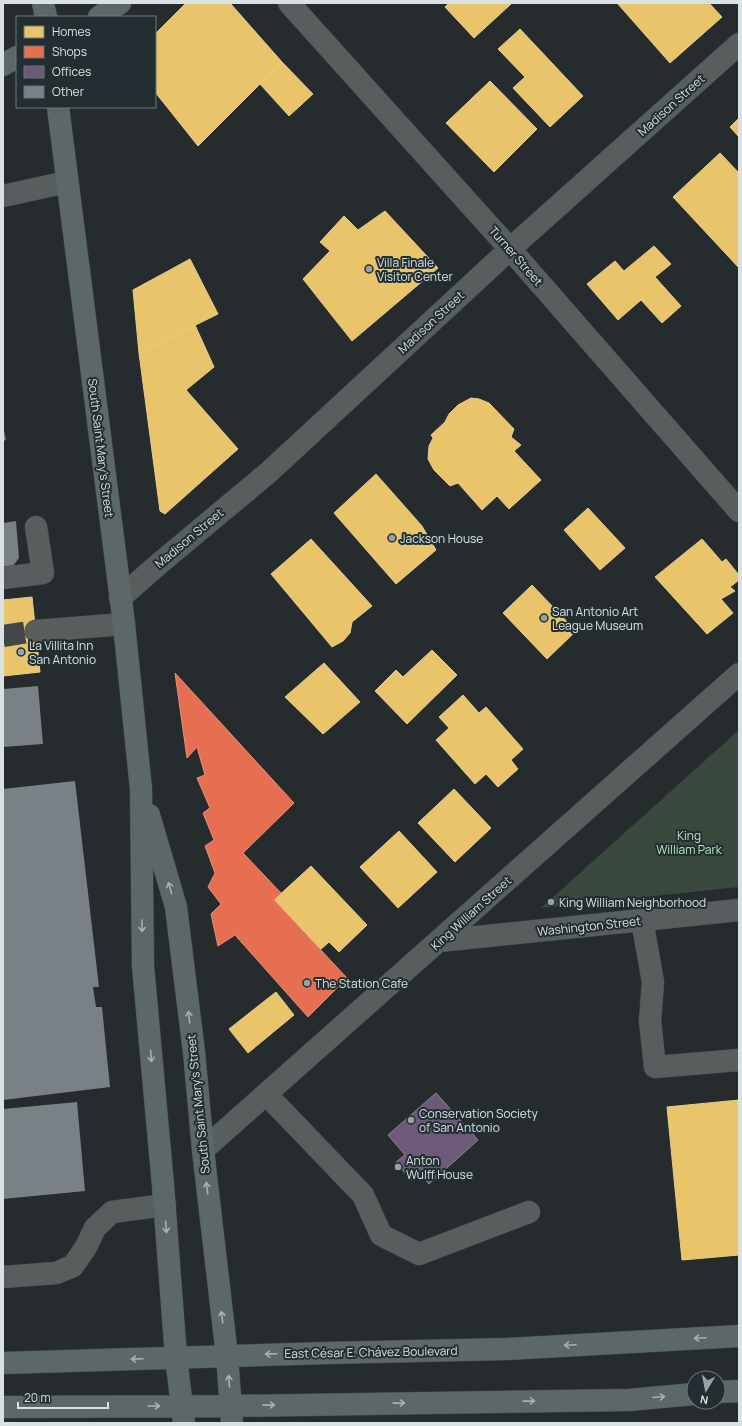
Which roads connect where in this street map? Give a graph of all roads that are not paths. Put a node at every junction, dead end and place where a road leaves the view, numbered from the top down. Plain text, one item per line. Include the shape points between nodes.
1 (43, 3) edge
2 (120, 3) edge
3 (289, 3) edge
4 (46, 16) edge
5 (100, 16) edge
6 (739, 44) edge
7 (16, 58) edge
8 (3, 65) edge
9 (58, 108) edge
10 (68, 182) junction
11 (3, 196) edge
12 (510, 249) junction
13 (739, 511) edge
14 (36, 527) dead end
15 (3, 578) edge
16 (120, 598) junction
17 (124, 624) junction
18 (36, 631) tunnel mouth
19 (739, 674) edge
20 (141, 789) junction
21 (739, 910) edge
22 (642, 920) junction
23 (440, 941) junction
24 (739, 1060) edge
25 (266, 1094) junction
26 (203, 1150) junction
27 (165, 1205) junction
28 (529, 1212) dead end
29 (3, 1277) edge
30 (739, 1336) edge
31 (227, 1356) junction
32 (176, 1357) junction
33 (3, 1363) edge
34 (739, 1391) edge
35 (726, 1392) edge
36 (686, 1395) edge
37 (3, 1407) edge
38 (231, 1414) edge
39 (182, 1415) edge

1 - 4 main road
2 - 5 main road
3 - 12 street, Turner Street
6 - 12 street, Madison Street
7 - 8 main road
9 - 10 main road, South Saint Mary's Street
10 - 11 street
10 - 16 main road, South Saint Mary's Street
12 - 13 street, Turner Street
12 - 16 street, Madison Street via 269,472
14 - 15 street via 42,574
16 - 17 main road, South Saint Mary's Street
17 - 18 street
17 - 20 main road, South Saint Mary's Street
19 - 23 street, King William Street
26 -> 20 main road, South Saint Mary's Street via 176,908
20 -> 27 main road, South Saint Mary's Street via 143,966
21 - 22 street, Washington Street
22 - 23 street, Washington Street
22 - 24 street via 653,982 650,1020 655,1067
23 - 25 street, King William Street
25 - 26 street, King William Street
25 - 28 street via 363,1196 381,1235 419,1254
31 -> 26 main road, South Saint Mary's Street
27 - 29 street via 112,1212 95,1228 73,1266 56,1273
27 -> 32 main road, South Saint Mary's Street
30 -> 31 main road, East César E. Chávez Boulevard via 507,1349
31 - 32 main road, East César E. Chávez Boulevard
38 -> 31 main road, South Saint Mary's Street
32 -> 33 main road, East César E. Chávez Boulevard
32 - 39 main road, South Saint Mary's Street
34 - 35 main road
38 -> 36 main road via 629,1400
37 -> 39 main road
38 - 39 main road

